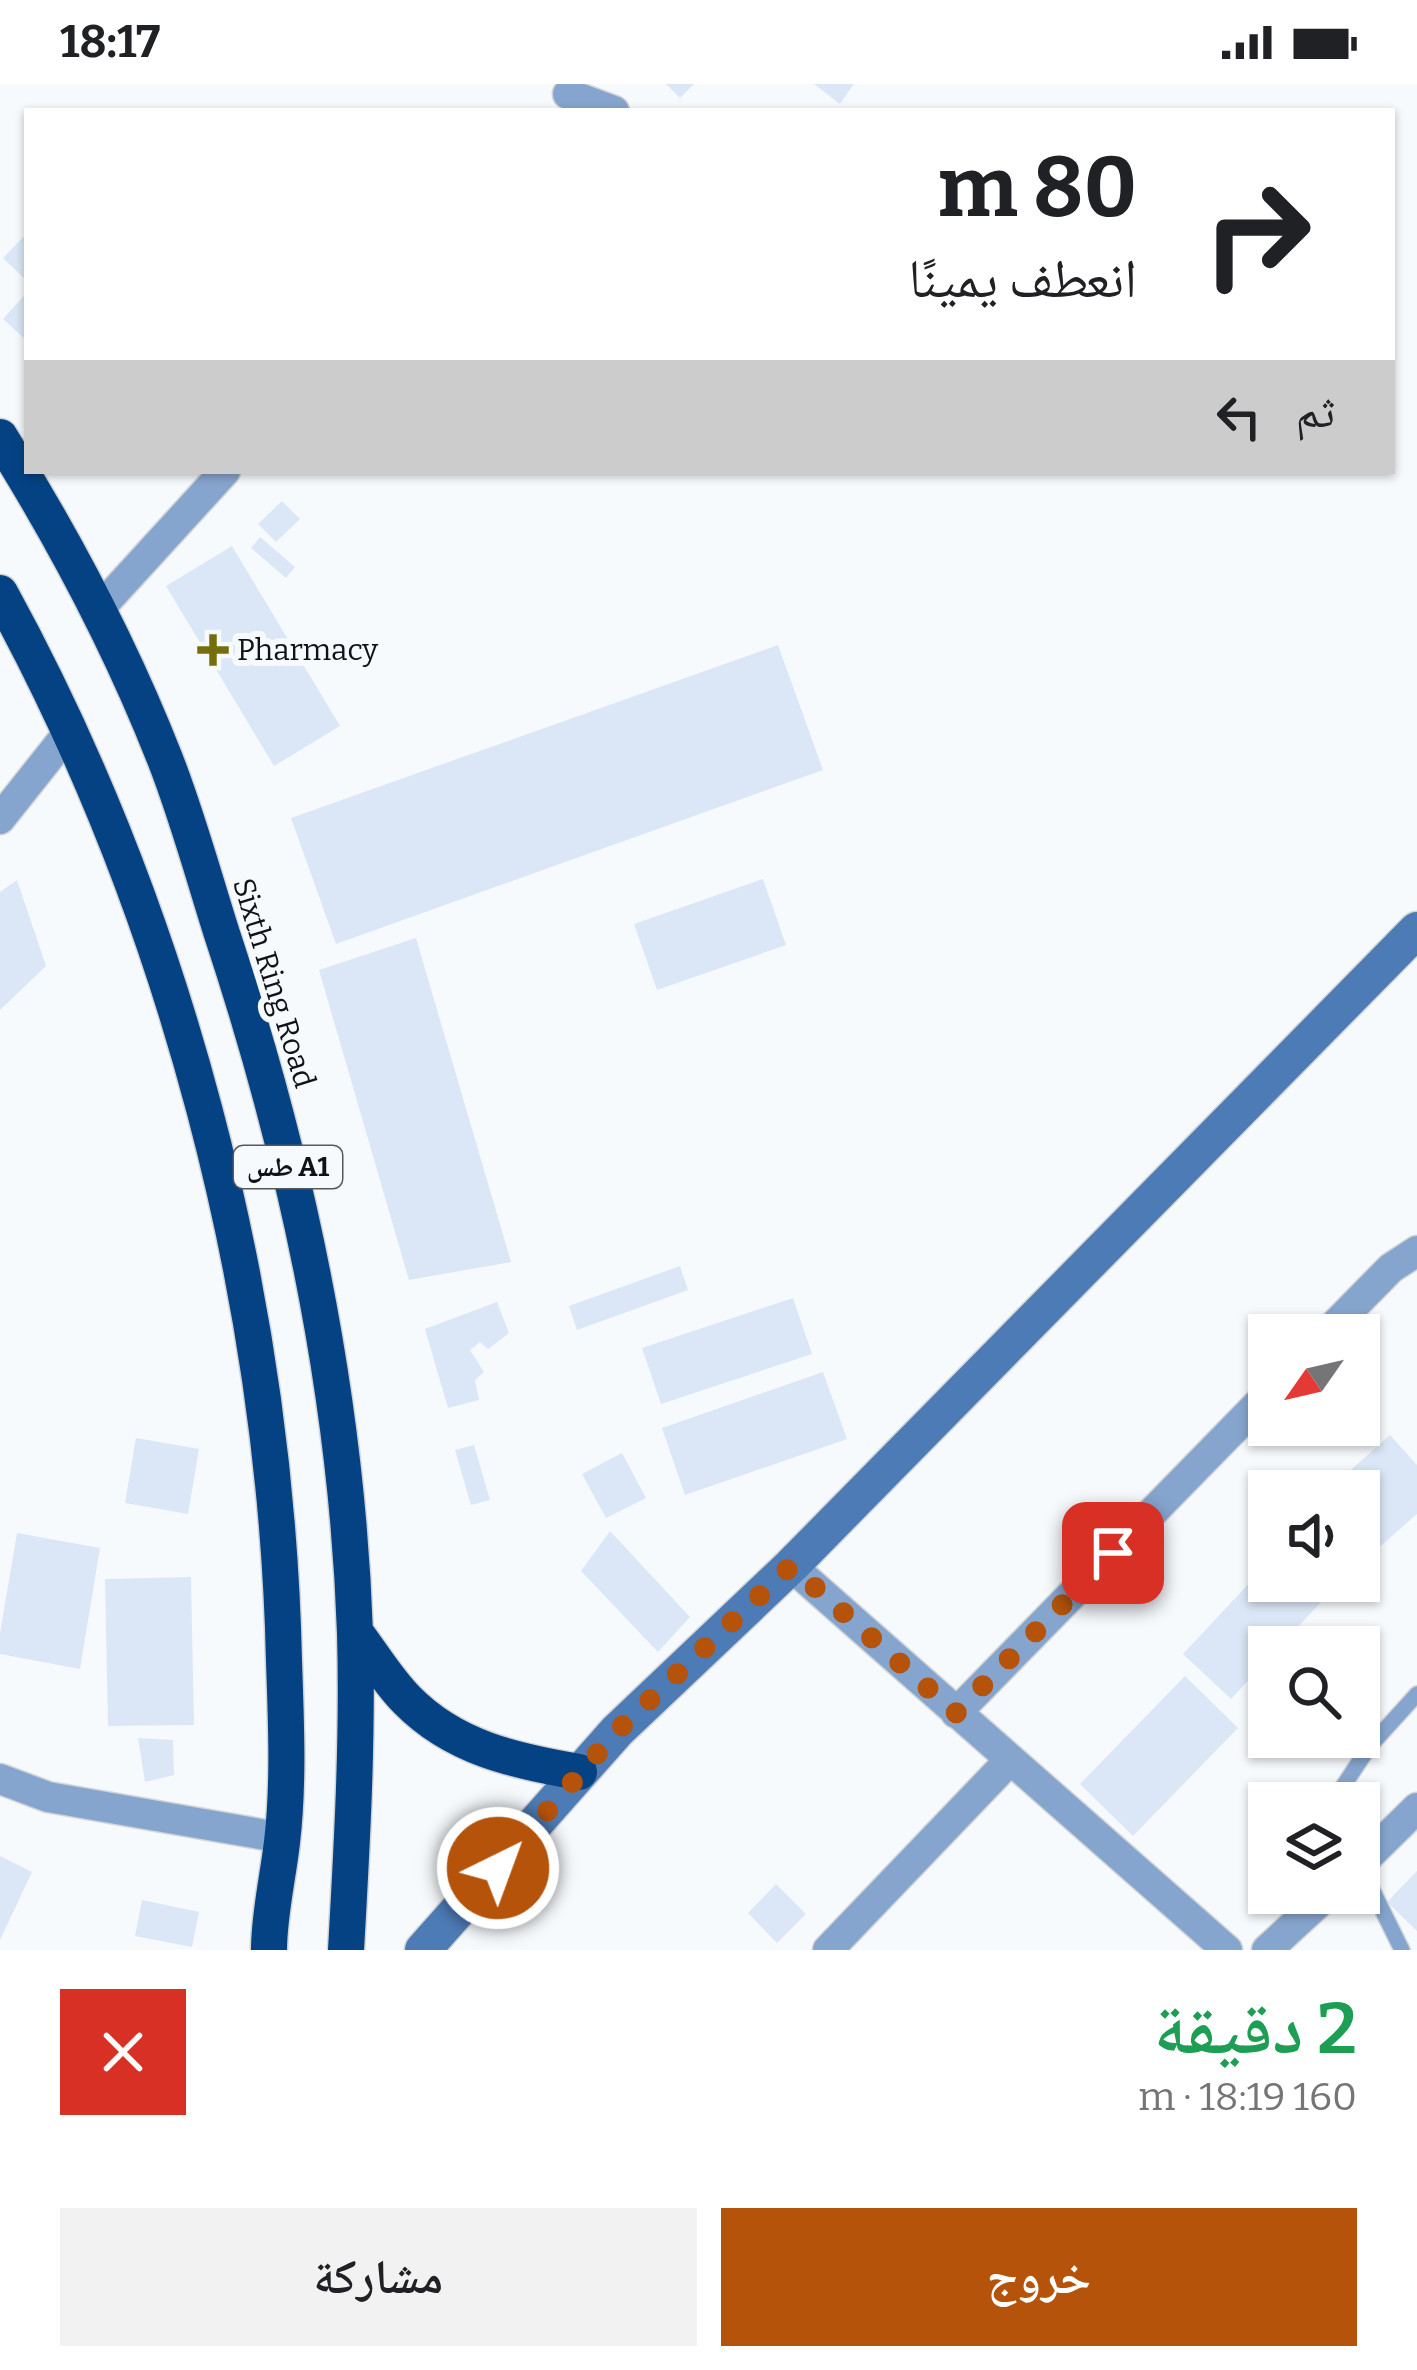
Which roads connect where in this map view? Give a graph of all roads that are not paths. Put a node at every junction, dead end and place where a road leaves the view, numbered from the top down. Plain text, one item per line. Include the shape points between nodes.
1 (566, 96) edge
2 (604, 108) edge
3 (0, 437) edge
4 (222, 474) edge
5 (0, 593) edge
6 (99, 609) junction
7 (69, 732) junction
8 (0, 819) edge
9 (1417, 930) edge
10 (1417, 1251) edge
11 (1346, 1314) edge
12 (1248, 1414) edge
13 (791, 1566) junction
14 (355, 1632) junction
15 (1417, 1694) edge
16 (956, 1713) junction
17 (1010, 1760) junction
18 (579, 1772) junction
19 (0, 1779) edge
20 (1346, 1782) edge
21 (1417, 1808) edge
22 (283, 1838) junction
23 (1380, 1844) edge
24 (1380, 1906) edge
25 (1306, 1914) edge
26 (267, 1946) edge
27 (346, 1950) edge
28 (424, 1950) edge
29 (828, 1950) edge
30 (1228, 1950) edge
31 (1267, 1950) edge
32 (1402, 1950) edge

1 - 2 street
3 - 6 highway, Sixth Ring Road / طس A1
4 - 6 street
5 - 7 highway, طس A1
6 - 14 highway, Sixth Ring Road / طس A1 via 166,761 266,1066 319,1309
7 - 8 street
7 - 22 highway, طس A1 via 125,862 187,1050 242,1277 278,1545
9 - 13 street
10 - 11 street
12 - 16 street
13 - 16 street
13 - 18 street
14 - 18 highway via 406,1699 442,1730 489,1753
14 - 27 highway, Sixth Ring Road / طس A1
15 - 20 lane
16 - 17 street
17 - 29 street
17 - 30 street
18 - 28 street
19 - 22 street via 48,1797
21 - 23 street
22 - 26 highway, طس A1
24 - 32 lane
25 - 31 street

